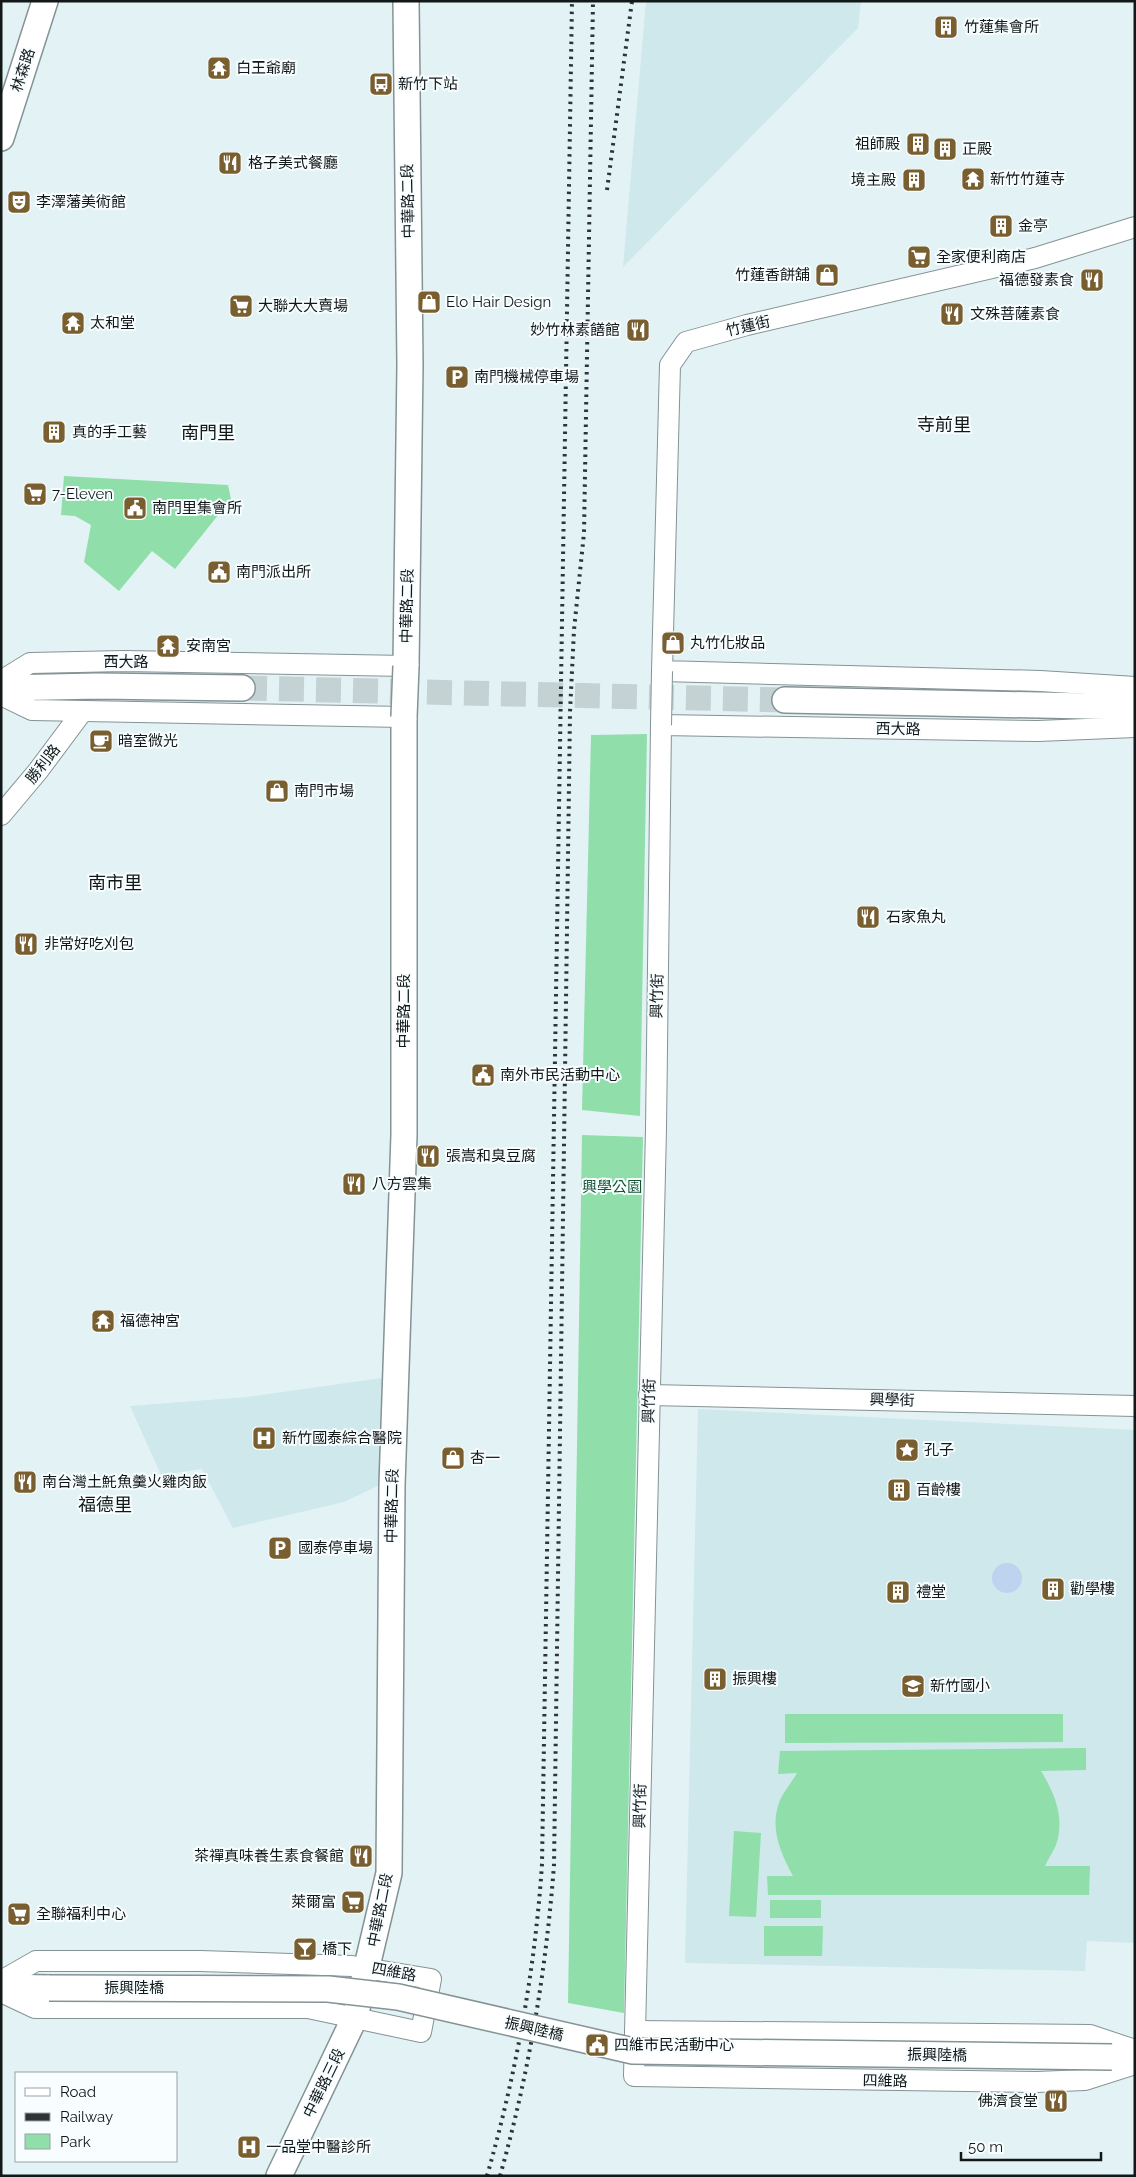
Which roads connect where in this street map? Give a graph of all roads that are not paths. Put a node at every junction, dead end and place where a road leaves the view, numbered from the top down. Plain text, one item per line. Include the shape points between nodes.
1 (45, 1) edge
2 (406, 1) edge
3 (1, 138) edge
4 (1135, 227) edge
5 (406, 666) junction
6 (662, 671) junction
7 (1, 681) edge
8 (1135, 687) edge
9 (1, 688) edge
10 (242, 688) tunnel mouth
11 (1, 695) edge
12 (785, 700) tunnel mouth
13 (1135, 706) edge
14 (82, 712) junction
15 (404, 717) junction
16 (661, 725) junction
17 (1135, 727) edge
18 (1, 815) edge
19 (649, 1395) junction
20 (1135, 1406) edge
21 (368, 1967) junction
22 (1, 1981) edge
23 (1, 1987) edge
24 (1, 1992) edge
25 (355, 2018) junction
26 (635, 2031) junction
27 (1129, 2057) edge
28 (634, 2076) joint
29 (279, 2176) edge

1 - 3 street, 林森路
2 - 5 street, 中華路二段 via 410,365
4 - 6 street, 竹蓮街 via 1035,258 686,342 670,365
5 - 7 street, 西大路 via 124,661 30,663
5 - 15 street, 中華路二段, bridge
6 - 8 street via 1040,681
6 - 16 street, 竹蓮街, bridge
9 - 10 street, 西大路
11 - 14 street via 32,710
12 - 13 street, 西大路
14 - 15 street
14 - 18 street, 勝利路
15 - 21 street, 中華路二段 via 404,1135 392,1486 389,1874
16 - 17 street, 西大路 via 1038,731
16 - 19 street, 興竹街
19 - 20 street, 興學街
19 - 26 street, 興竹街
21 - 22 street, 四維路 via 36,1961
21 - 25 street, 中華路二段
21 - 25 street, 四維路 via 431,1979 421,2032
23 - 27 street, 振興陸橋, bridge via 328,1989 398,1997 634,2051
24 - 25 street, 四維路 via 35,2008 308,2008
25 - 29 street, 中華路三段
26 - 27 street via 1090,2035
26 - 28 street, 興竹街
27 - 28 street, 四維路 via 1085,2080 1037,2082

